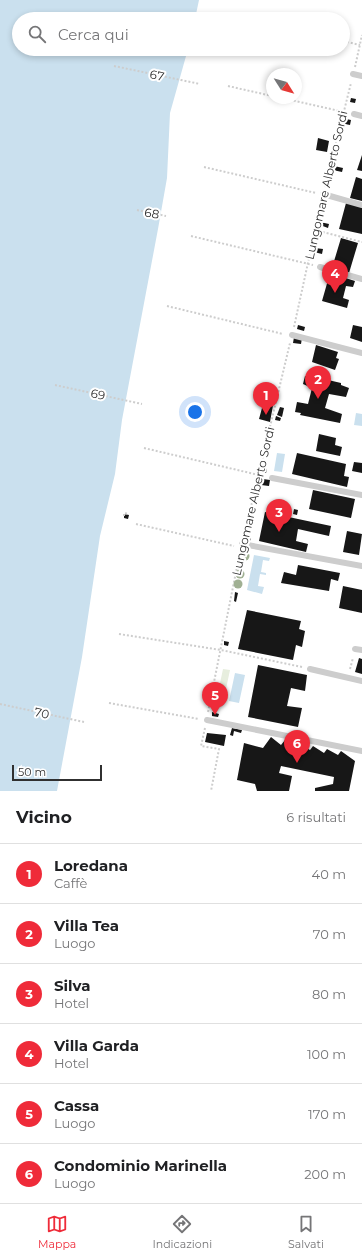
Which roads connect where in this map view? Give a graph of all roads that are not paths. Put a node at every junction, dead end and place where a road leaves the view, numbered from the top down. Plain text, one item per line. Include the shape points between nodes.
1 (353, 74) road end
2 (362, 76) edge
3 (354, 114) dead end
4 (362, 116) edge
5 (323, 194) road end
6 (362, 204) edge
7 (320, 267) dead end
8 (362, 279) edge
9 (292, 336) road end
10 (362, 353) edge
11 (272, 478) dead end
12 (362, 495) edge
13 (241, 546) road end
14 (362, 566) edge
15 (310, 668) road end
16 (362, 681) edge
17 (207, 720) road end
18 (362, 751) edge

1 - 2 lane
3 - 4 lane
5 - 6 lane
7 - 8 lane
9 - 10 lane
11 - 12 lane
13 - 14 lane
15 - 16 lane
17 - 18 lane

